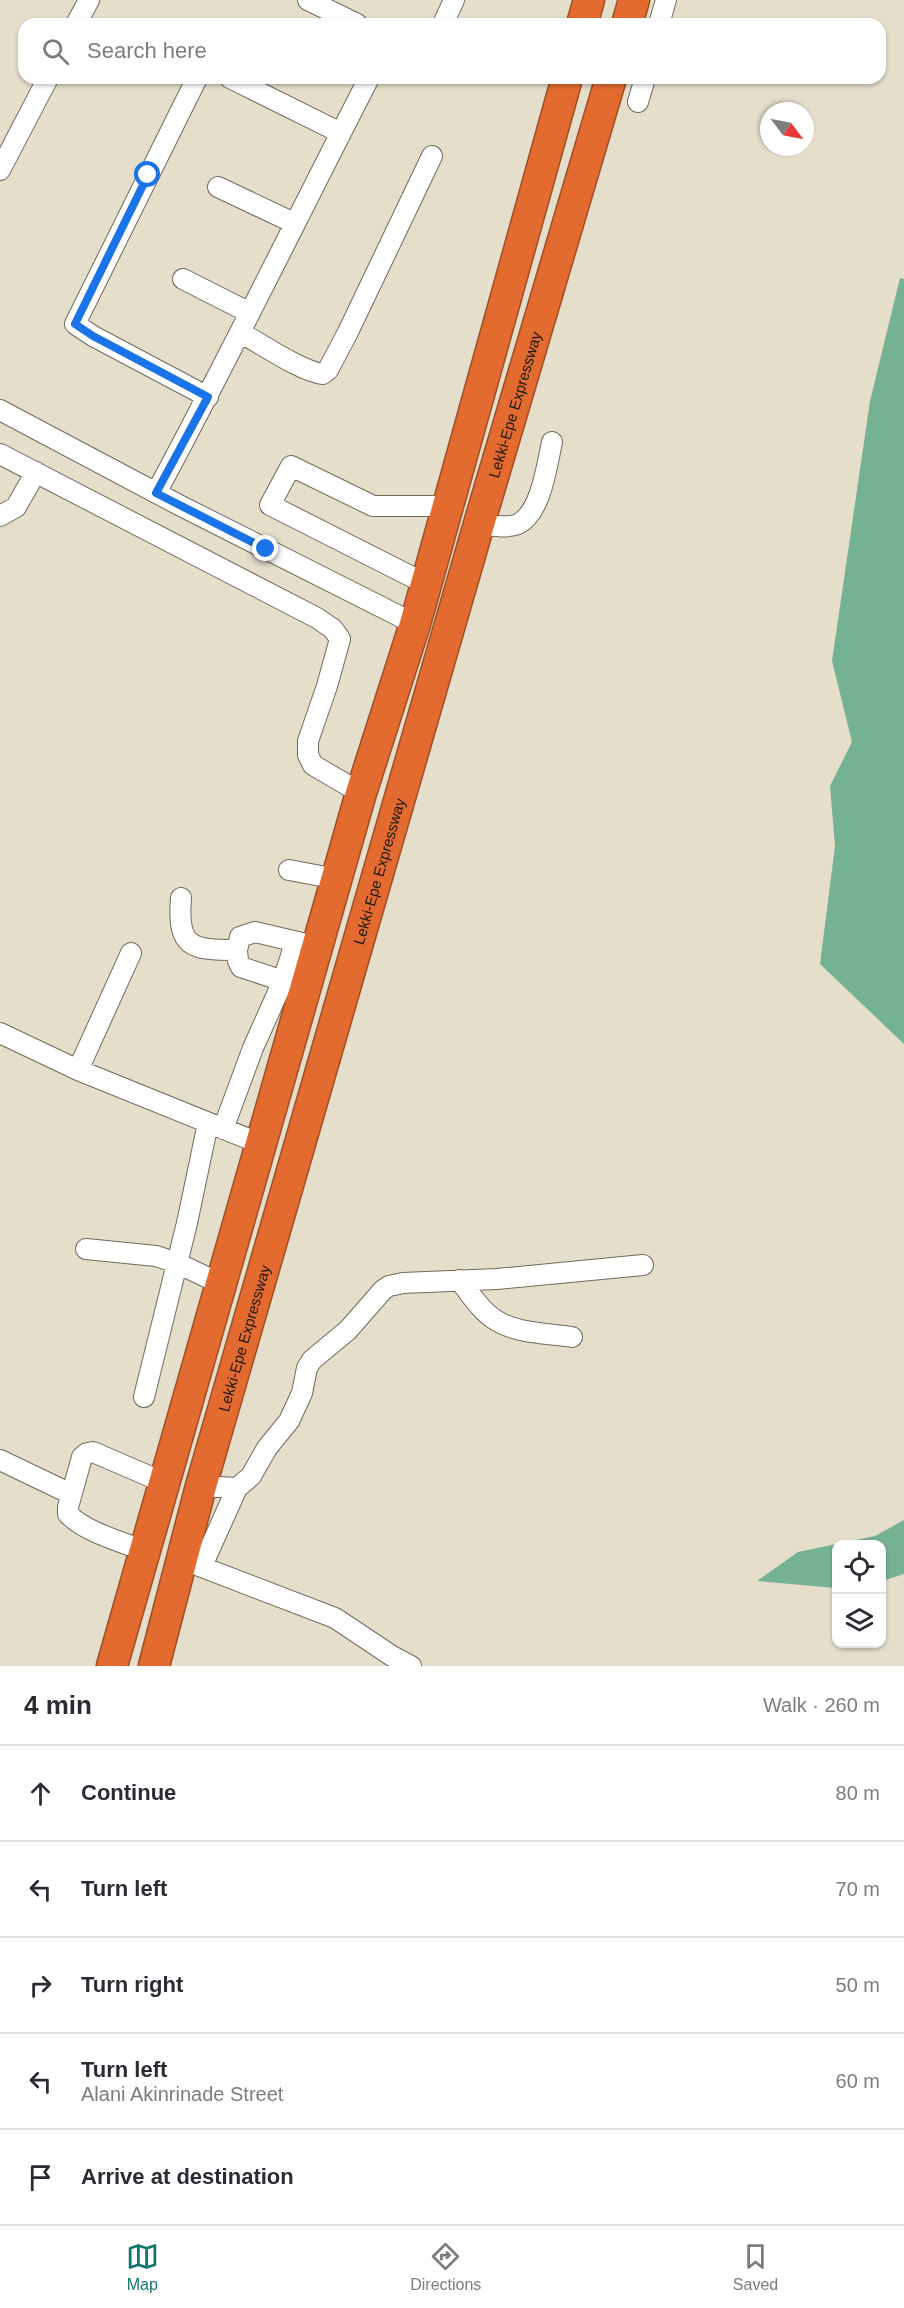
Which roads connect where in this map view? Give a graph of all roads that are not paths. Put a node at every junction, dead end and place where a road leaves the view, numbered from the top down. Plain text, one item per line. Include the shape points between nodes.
1 (89, 0) edge
2 (308, 0) edge
3 (454, 0) edge
4 (589, 0) edge
5 (634, 0) edge
6 (666, 0) edge
7 (79, 18) edge
8 (345, 18) edge
9 (446, 18) edge
10 (584, 18) edge
11 (629, 18) edge
12 (661, 18) edge
13 (45, 84) edge
14 (194, 84) edge
15 (242, 84) edge
16 (366, 84) edge
17 (565, 84) edge
18 (609, 84) edge
19 (643, 84) edge
20 (638, 102) dead end
21 (341, 133) junction
22 (432, 156) dead end
23 (0, 170) edge
24 (218, 187) dead end
25 (294, 223) junction
26 (183, 279) dead end
27 (250, 313) junction
28 (241, 333) junction
29 (208, 397) junction
30 (0, 410) edge
31 (552, 442) dead end
32 (0, 454) edge
33 (36, 472) junction
34 (156, 493) junction
35 (448, 506) junction
36 (0, 516) edge
37 (479, 524) junction
38 (426, 584) junction
39 (415, 624) junction
40 (361, 793) junction
41 (289, 870) dead end
42 (337, 879) junction
43 (181, 898) dead end
44 (306, 944) junction
45 (237, 950) junction
46 (131, 953) dead end
47 (283, 981) junction
48 (0, 1033) edge
49 (78, 1070) junction
50 (215, 1126) junction
51 (261, 1144) junction
52 (86, 1249) dead end
53 (177, 1263) junction
54 (643, 1265) dead end
55 (459, 1280) junction
56 (221, 1284) junction
57 (572, 1337) dead end
58 (144, 1397) dead end
59 (0, 1460) edge
60 (165, 1483) junction
61 (201, 1486) junction
62 (237, 1488) junction
63 (71, 1494) junction
64 (145, 1551) junction
65 (192, 1563) junction
66 (112, 1666) edge
67 (154, 1666) edge
68 (411, 1666) edge

1 - 7 street
2 - 8 street
3 - 9 street
4 - 10 highway
5 - 11 highway
6 - 12 street
13 - 23 street
14 - 29 street via 75,324
15 - 21 street
16 - 21 street
17 - 35 highway
18 - 37 highway, Lekki-Epe Expressway
19 - 20 street
21 - 25 street
22 - 28 street via 328,370 323,374 304,368
24 - 25 street
25 - 27 street
26 - 27 street
27 - 28 street
28 - 29 street
29 - 34 street
30 - 34 street
31 - 37 street via 531,513 518,524
32 - 33 street
33 - 36 street via 16,507
33 - 40 street via 333,629 340,639 308,741 308,755 313,765
34 - 39 street
35 - 38 highway
35 - 38 street via 373,506 291,466 270,505
37 - 61 highway, Lekki-Epe Expressway
38 - 39 highway
39 - 40 highway
40 - 42 highway
41 - 42 street
42 - 44 highway
43 - 45 street via 179,920 187,941 205,950
44 - 45 street via 255,932 240,937
44 - 47 street
44 - 51 highway
45 - 47 street via 241,967
46 - 49 street
47 - 50 street
48 - 49 street
49 - 50 street
50 - 51 street
50 - 53 street
51 - 56 highway
52 - 53 street via 148,1254
53 - 56 street
53 - 58 street
54 - 55 street
55 - 57 street via 494,1319 513,1328
55 - 62 street via 403,1282 383,1290 348,1330 312,1360 289,1421 251,1476
56 - 60 highway
59 - 63 street
60 - 63 street via 93,1452 82,1457
60 - 64 highway
61 - 62 street
61 - 65 highway, Lekki-Epe Expressway
62 - 65 street
63 - 64 street via 68,1514 73,1520
64 - 66 highway
65 - 67 highway, Lekki-Epe Expressway
65 - 68 street via 335,1618

